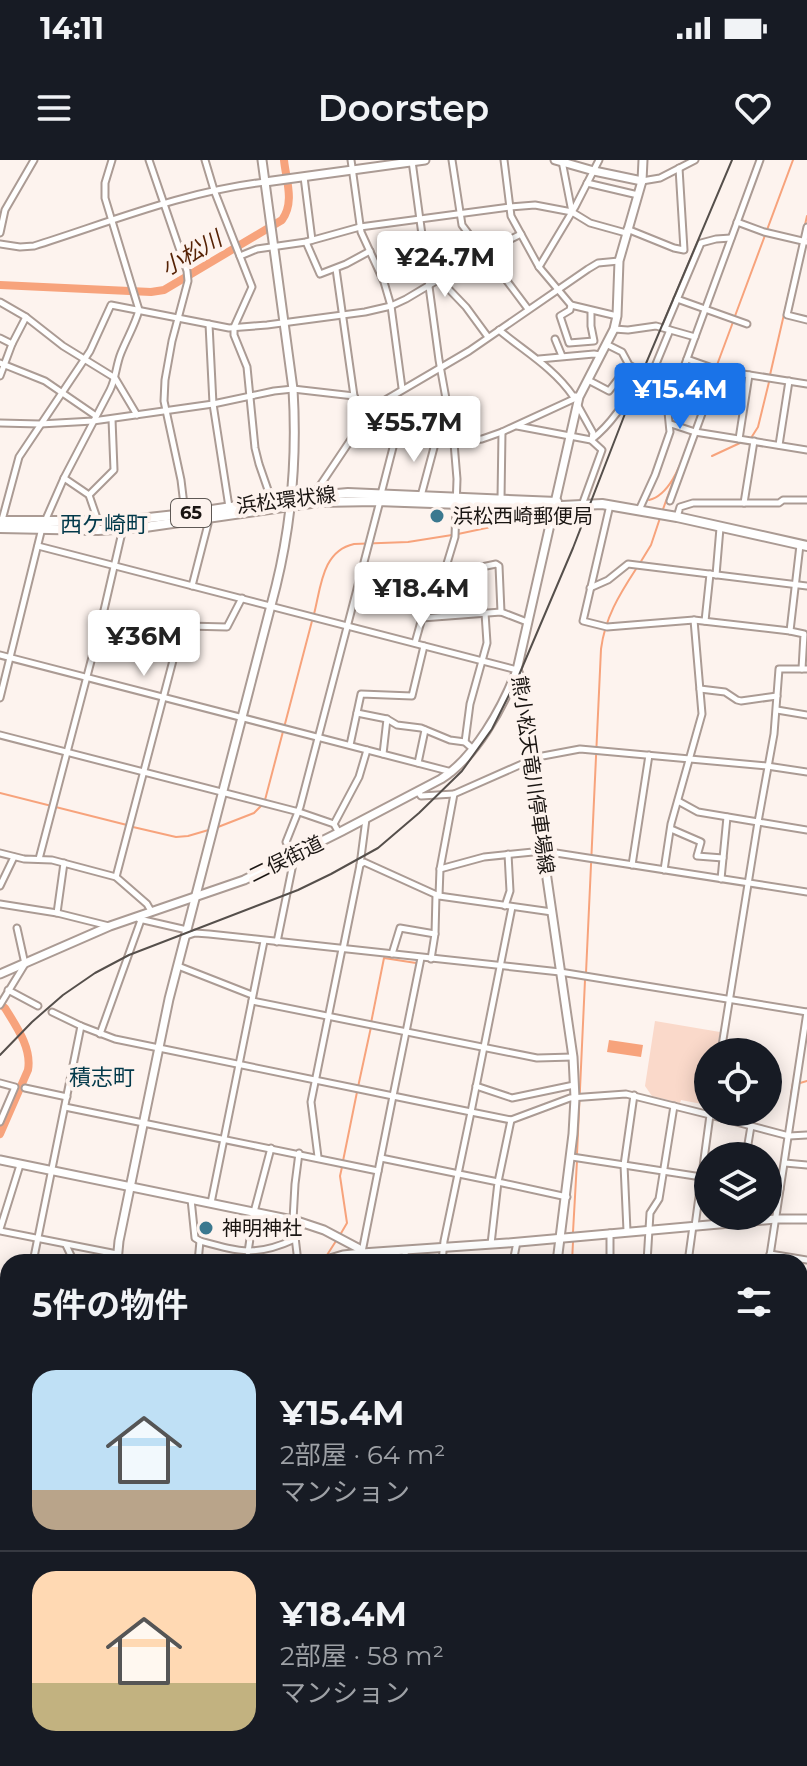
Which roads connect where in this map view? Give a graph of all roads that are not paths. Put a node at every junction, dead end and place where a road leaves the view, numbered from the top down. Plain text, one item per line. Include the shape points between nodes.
1 (34, 160) edge
2 (112, 160) edge
3 (149, 160) edge
4 (205, 160) edge
5 (262, 160) edge
6 (351, 160) edge
7 (425, 160) edge
8 (452, 160) edge
9 (504, 160) edge
10 (599, 160) edge
11 (643, 160) edge
12 (695, 160) edge
13 (760, 160) edge
14 (412, 161) edge
15 (560, 161) edge
16 (679, 168) junction
17 (353, 170) junction
18 (594, 171) junction
19 (304, 177) junction
20 (642, 181) junction
21 (265, 182) junction
22 (587, 183) junction
23 (214, 190) junction
24 (638, 195) junction
25 (164, 204) junction
26 (510, 207) junction
27 (572, 212) junction
28 (460, 214) junction
29 (419, 219) junction
30 (111, 222) junction
31 (737, 222) junction
32 (360, 227) junction
33 (807, 227) edge
34 (627, 231) junction
35 (0, 233) edge
36 (521, 234) junction
37 (732, 238) junction
38 (309, 241) junction
39 (805, 242) edge
40 (0, 244) edge
41 (274, 246) junction
42 (370, 251) junction
43 (483, 253) junction
44 (240, 254) junction
45 (619, 261) junction
46 (539, 267) junction
47 (336, 269) junction
48 (440, 280) junction
49 (428, 286) junction
50 (557, 290) junction
51 (677, 299) junction
52 (0, 302) edge
53 (571, 305) junction
54 (391, 306) junction
55 (528, 309) junction
56 (705, 309) junction
57 (139, 310) junction
58 (591, 311) junction
59 (342, 315) junction
60 (617, 316) junction
61 (26, 317) junction
62 (178, 317) junction
63 (807, 320) edge
64 (285, 323) junction
65 (209, 324) junction
66 (747, 324) dead end
67 (234, 327) junction
68 (614, 329) junction
69 (668, 329) junction
70 (499, 330) junction
71 (695, 337) junction
72 (0, 338) edge
73 (488, 338) junction
74 (555, 339) dead end
75 (12, 344) junction
76 (606, 344) junction
77 (600, 355) junction
78 (562, 356) junction
79 (538, 359) junction
80 (687, 359) junction
81 (84, 360) junction
82 (2, 364) edge
83 (629, 365) junction
84 (441, 368) junction
85 (718, 370) junction
86 (641, 372) junction
87 (749, 375) junction
88 (0, 376) edge
89 (651, 376) junction
90 (115, 378) junction
91 (588, 380) junction
92 (789, 381) junction
93 (807, 384) edge
94 (677, 386) junction
95 (402, 388) junction
96 (293, 389) junction
97 (62, 392) junction
98 (354, 396) junction
99 (249, 397) junction
100 (578, 401) junction
101 (213, 404) junction
102 (165, 412) junction
103 (366, 413) junction
104 (137, 415) junction
105 (94, 418) junction
106 (112, 419) junction
107 (0, 423) edge
108 (40, 424) junction
109 (670, 424) junction
110 (516, 426) junction
111 (398, 428) junction
112 (502, 432) junction
113 (695, 432) junction
114 (570, 437) junction
115 (739, 439) junction
116 (436, 440) junction
117 (591, 440) junction
118 (754, 441) junction
119 (454, 443) junction
120 (779, 445) junction
121 (807, 450) edge
122 (64, 478) junction
123 (89, 495) junction
124 (313, 496) junction
125 (421, 496) junction
126 (380, 498) junction
127 (501, 499) junction
128 (807, 500) edge
129 (275, 501) junction
130 (291, 501) junction
131 (457, 501) junction
132 (670, 501) dead end
133 (744, 503) junction
134 (555, 504) junction
135 (610, 504) junction
136 (577, 505) junction
137 (229, 507) junction
138 (639, 510) junction
139 (185, 514) junction
140 (677, 517) junction
141 (207, 518) junction
142 (98, 521) junction
143 (1, 523) edge
144 (43, 524) junction
145 (720, 526) junction
146 (123, 528) junction
147 (803, 545) edge
148 (38, 546) junction
149 (115, 566) junction
150 (445, 570) junction
151 (713, 574) junction
152 (795, 584) junction
153 (192, 586) junction
154 (807, 586) edge
155 (590, 588) junction
156 (242, 598) junction
157 (271, 606) junction
158 (501, 612) junction
159 (485, 613) junction
160 (422, 618) junction
161 (694, 620) junction
162 (705, 621) junction
163 (528, 622) junction
164 (348, 626) junction
165 (790, 631) junction
166 (415, 643) junction
167 (424, 646) junction
168 (0, 655) edge
169 (10, 658) junction
170 (483, 661) junction
171 (804, 669) edge
172 (517, 670) junction
173 (87, 677) junction
174 (700, 689) junction
175 (777, 696) junction
176 (0, 698) edge
177 (163, 698) junction
178 (777, 710) junction
179 (357, 713) junction
180 (807, 715) edge
181 (242, 717) junction
182 (387, 719) junction
183 (425, 730) junction
184 (0, 735) edge
185 (319, 738) junction
186 (465, 742) junction
187 (350, 745) junction
188 (473, 749) junction
189 (367, 750) junction
190 (67, 752) junction
191 (383, 754) junction
192 (649, 755) junction
193 (531, 759) junction
194 (689, 759) junction
195 (418, 763) junction
196 (767, 766) junction
197 (144, 772) junction
198 (452, 772) junction
199 (807, 772) edge
200 (222, 792) junction
201 (418, 792) junction
202 (454, 794) junction
203 (678, 801) junction
204 (299, 812) junction
205 (727, 817) junction
206 (366, 818) junction
207 (758, 822) junction
208 (334, 824) junction
209 (671, 829) junction
210 (807, 830) edge
211 (339, 833) junction
212 (543, 851) junction
213 (0, 853) edge
214 (295, 854) junction
215 (508, 854) junction
216 (14, 857) junction
217 (723, 858) junction
218 (39, 859) junction
219 (64, 863) junction
220 (360, 865) junction
221 (632, 865) junction
222 (440, 869) junction
223 (664, 870) junction
224 (116, 877) junction
225 (721, 879) junction
226 (748, 884) junction
227 (0, 886) edge
228 (807, 892) edge
229 (196, 896) junction
230 (437, 896) junction
231 (0, 904) edge
232 (505, 906) junction
233 (512, 907) junction
234 (151, 911) junction
235 (552, 912) junction
236 (57, 913) junction
237 (138, 919) junction
238 (110, 926) junction
239 (17, 928) dead end
240 (186, 933) junction
241 (435, 934) junction
242 (264, 941) junction
243 (277, 942) junction
244 (342, 949) junction
245 (392, 954) junction
246 (421, 958) junction
247 (431, 959) junction
248 (25, 964) junction
249 (178, 966) junction
250 (499, 971) junction
251 (560, 972) junction
252 (0, 974) edge
253 (8, 990) junction
254 (252, 998) junction
255 (730, 1000) junction
256 (1, 1003) edge
257 (38, 1006) dead end
258 (52, 1012) dead end
259 (807, 1012) edge
260 (328, 1016) junction
261 (81, 1026) junction
262 (406, 1031) junction
263 (100, 1034) junction
264 (723, 1038) edge
265 (484, 1047) junction
266 (159, 1049) junction
267 (573, 1057) junction
268 (239, 1065) junction
269 (316, 1080) junction
270 (0, 1083) edge
271 (574, 1085) junction
272 (476, 1086) junction
273 (25, 1088) dead end
274 (634, 1095) junction
275 (393, 1096) junction
276 (67, 1097) junction
277 (578, 1098) junction
278 (674, 1106) junction
279 (65, 1107) junction
280 (694, 1110) edge
281 (471, 1112) junction
282 (511, 1120) junction
283 (0, 1122) edge
284 (144, 1123) junction
285 (751, 1126) joint
286 (807, 1135) edge
287 (789, 1136) junction
288 (224, 1138) junction
289 (748, 1142) edge
290 (271, 1148) junction
291 (299, 1153) junction
292 (318, 1157) junction
293 (572, 1157) junction
294 (381, 1158) junction
295 (0, 1160) edge
296 (785, 1163) junction
297 (20, 1165) junction
298 (624, 1165) junction
299 (807, 1165) edge
300 (53, 1171) junction
301 (378, 1171) junction
302 (663, 1171) junction
303 (458, 1174) junction
304 (694, 1175) edge
305 (782, 1179) edge
306 (498, 1182) junction
307 (131, 1187) junction
308 (567, 1197) junction
309 (191, 1199) junction
310 (211, 1203) junction
311 (254, 1212) junction
312 (782, 1219) edge
313 (807, 1219) edge
314 (293, 1220) junction
315 (694, 1226) joint
316 (0, 1230) edge
317 (650, 1230) junction
318 (774, 1230) edge
319 (627, 1231) junction
320 (610, 1233) junction
321 (561, 1237) junction
322 (38, 1239) junction
323 (295, 1239) junction
324 (200, 1241) junction
325 (517, 1242) junction
326 (65, 1244) junction
327 (491, 1244) junction
328 (444, 1248) junction
329 (406, 1250) junction
330 (239, 1251) junction
331 (248, 1252) junction
332 (35, 1254) edge
333 (70, 1254) edge
334 (100, 1254) edge
335 (118, 1254) edge
336 (199, 1254) edge
337 (239, 1254) edge
338 (297, 1254) edge
339 (360, 1254) edge
340 (362, 1254) edge
341 (384, 1254) edge
342 (405, 1254) edge
343 (443, 1254) edge
344 (515, 1254) edge
345 (558, 1254) edge
346 (610, 1254) edge
347 (648, 1254) edge
348 (689, 1254) edge
349 (770, 1254) edge

1 - 35 street via 5,210
2 - 30 street via 104,191
3 - 25 street
4 - 23 street
5 - 21 street
6 - 17 street
7 - 14 street
8 - 28 street
9 - 26 street
10 - 18 street
11 - 20 street, 熊小松天竜川停車場線
12 - 16 street
13 - 31 street
14 - 17 street
14 - 29 street
15 - 18 street
15 - 27 street
16 - 20 street
16 - 34 street via 684,250
17 - 19 street
17 - 32 street
18 - 20 street
18 - 22 street
19 - 21 street
19 - 38 street
20 - 24 street, 熊小松天竜川停車場線
21 - 23 street
21 - 41 street
22 - 24 street
22 - 27 street
23 - 25 street
23 - 44 street
24 - 34 street, 熊小松天竜川停車場線
25 - 30 street
25 - 62 street via 187,271
26 - 27 street via 535,205
26 - 28 street
26 - 36 street
27 - 34 street via 590,223
27 - 46 street
28 - 29 street
28 - 43 street
29 - 32 street
29 - 49 street
30 - 40 street via 34,246
30 - 57 street
31 - 37 street
31 - 39 street
32 - 38 street
32 - 42 street
33 - 39 street
34 - 45 street, 熊小松天竜川停車場線
36 - 43 street
36 - 46 street
37 - 51 street via 701,243
37 - 56 street
38 - 41 street
38 - 47 street via 320,274
39 - 63 street via 787,315
41 - 44 street
41 - 64 street
42 - 47 street
42 - 54 street
43 - 48 street
43 - 55 street
44 - 67 street via 252,287
45 - 50 street via 598,263
45 - 60 street, 熊小松天竜川停車場線
46 - 50 street
47 - 59 street
48 - 49 street
48 - 73 street
49 - 54 street
49 - 84 street
50 - 53 street
50 - 55 street
51 - 56 street
51 - 69 street
52 - 61 street
53 - 58 street
53 - 58 street via 560,316 569,343 594,341
54 - 59 street
54 - 95 street
55 - 70 street
56 - 66 street
56 - 71 street
57 - 62 street
57 - 81 street via 111,305
57 - 90 street
58 - 60 street
59 - 64 street
59 - 98 street
60 - 68 street, 熊小松天竜川停車場線
61 - 75 street
61 - 81 street
62 - 65 street
62 - 102 street via 165,380
64 - 67 street
64 - 96 street
65 - 67 street
65 - 101 street
67 - 99 street via 247,367
68 - 69 street
68 - 76 street, 熊小松天竜川停車場線
69 - 71 street
69 - 89 street
70 - 73 street
70 - 79 street
71 - 80 street
72 - 75 street
73 - 84 street
74 - 78 street
75 - 82 street
76 - 77 street, 熊小松天竜川停車場線
76 - 83 street via 622,352
77 - 78 street
77 - 91 street, 熊小松天竜川停車場線
78 - 79 street
79 - 100 street
80 - 85 street
80 - 94 street
81 - 90 street
81 - 97 street
82 - 88 street
82 - 97 street
83 - 86 street
83 - 91 street via 609,391
84 - 95 street
84 - 119 street
85 - 87 street
85 - 113 street
86 - 89 street
86 - 117 street via 604,430
87 - 92 street
87 - 115 street
89 - 94 street
90 - 104 street
90 - 105 street
91 - 100 street, 熊小松天竜川停車場線
92 - 93 street
92 - 120 street
94 - 109 street via 668,412
95 - 103 street
96 - 98 street
96 - 99 street
96 - 130 street
97 - 105 street
97 - 108 street
98 - 103 street
99 - 101 street
99 - 129 street via 259,464
100 - 110 street
100 - 114 street, 熊小松天竜川停車場線
100 - 117 street via 593,433
101 - 102 street
101 - 137 street
102 - 104 street
102 - 139 street
103 - 111 street
103 - 124 street
104 - 106 street
105 - 106 street
105 - 108 street
105 - 122 street
106 - 123 street via 114,470
107 - 108 street
108 - 143 street via 19,457
109 - 113 street
109 - 138 street
110 - 112 street
110 - 114 street
111 - 116 street
111 - 126 street
112 - 119 street
112 - 127 street
113 - 115 street
113 - 132 street
114 - 117 street
114 - 134 street, 熊小松天竜川停車場線
115 - 118 street
116 - 119 street
116 - 125 street
117 - 136 street via 602,450
118 - 120 street
118 - 133 street
119 - 131 street
120 - 121 street
122 - 123 street
122 - 144 street
123 - 142 street
124 - 126 main road, 浜松環状線 / 65 via 348,493
124 - 130 main road, 浜松環状線 / 65
125 - 126 main road, 浜松環状線 / 65
125 - 131 main road, 浜松環状線 / 65
126 - 130 main road, 浜松環状線 / 65
126 - 131 main road, 浜松環状線 / 65
126 - 164 street
127 - 131 main road, 浜松環状線 / 65
127 - 134 main road, 浜松環状線 / 65
128 - 133 street
129 - 130 main road, 浜松環状線 / 65
129 - 137 main road, 浜松環状線 / 65
130 - 141 main road, 浜松環状線 / 65
130 - 157 street
131 - 134 main road, 浜松環状線 / 65
131 - 150 street
133 - 140 street via 693,503 680,507
134 - 136 main road, 浜松環状線 / 65
134 - 163 street, 熊小松天竜川停車場線
135 - 136 main road, 浜松環状線 / 65
135 - 138 main road, 浜松環状線 / 65
135 - 155 street
137 - 139 main road, 浜松環状線 / 65
138 - 140 main road, 浜松環状線 / 65
139 - 142 main road, 浜松環状線 / 65
140 - 145 main road, 浜松環状線 / 65
141 - 146 main road, 浜松環状線 / 65
141 - 153 street
142 - 144 main road, 浜松環状線 / 65
143 - 144 main road, 浜松環状線 / 65
144 - 146 main road, 浜松環状線 / 65
144 - 148 street
145 - 147 main road, 浜松環状線 / 65
145 - 151 street
146 - 149 street
147 - 152 street
148 - 149 street
148 - 169 street
149 - 153 street
149 - 173 street
150 - 158 street via 499,566
150 - 160 street
151 - 152 street
151 - 155 street via 628,564
151 - 162 street
152 - 154 street
152 - 165 street
153 - 156 street
155 - 161 street via 583,621 605,626
156 - 157 street
156 - 177 street via 227,627 181,630
157 - 164 street
157 - 181 street
158 - 159 street
158 - 163 street
159 - 160 street
159 - 170 street
160 - 166 street
161 - 162 street
161 - 174 street
162 - 165 street
163 - 172 street, 熊小松天竜川停車場線
164 - 166 street
164 - 185 street
165 - 171 street via 804,634
166 - 167 street
167 - 170 street
167 - 179 street via 412,696 361,694
168 - 169 street
169 - 173 street
169 - 176 street
170 - 172 street
170 - 186 street
171 - 175 street via 779,669
172 - 188 street, 二俣街道
172 - 193 street, 熊小松天竜川停車場線
173 - 177 street
173 - 190 street
174 - 175 street via 725,692 741,701
174 - 194 street via 702,714
175 - 178 street
177 - 181 street
177 - 197 street
178 - 180 street
178 - 196 street
179 - 182 street
179 - 187 street
181 - 185 street
181 - 200 street
182 - 183 street
182 - 191 street
183 - 186 street
183 - 195 street
184 - 190 street
185 - 187 street
185 - 204 street
186 - 188 street
187 - 189 street
188 - 198 street, 二俣街道
189 - 191 street
189 - 208 street
190 - 197 street
190 - 218 street
191 - 195 street
192 - 193 street via 573,749
192 - 194 street
192 - 221 street
193 - 202 street
193 - 212 street, 熊小松天竜川停車場線
194 - 196 street
194 - 203 street
195 - 198 street
196 - 199 street
196 - 207 street
197 - 200 street
197 - 224 street
198 - 201 street, 二俣街道
200 - 204 street
200 - 229 street
201 - 202 street
201 - 206 street, 二俣街道
202 - 222 street
203 - 205 street via 698,812
203 - 209 street
204 - 208 street
204 - 214 street via 286,842
205 - 207 street
205 - 217 street
206 - 211 street, 二俣街道
206 - 220 street
207 - 210 street
207 - 226 street
208 - 211 street
209 - 217 street via 701,842 697,856
209 - 223 street
211 - 214 street, 二俣街道
212 - 215 street
212 - 221 street
212 - 235 street, 熊小松天竜川停車場線
213 - 216 street
214 - 229 street, 二俣街道 via 244,880
214 - 243 street
215 - 222 street
215 - 232 street via 510,891
216 - 218 street
216 - 227 street
217 - 225 street
218 - 219 street
219 - 224 street
219 - 236 street
220 - 230 street via 364,862
220 - 244 street
221 - 223 street
222 - 230 street
223 - 225 street
224 - 234 street
225 - 226 street
226 - 228 street
226 - 255 street
229 - 234 street, 二俣街道
229 - 240 street
230 - 232 street
230 - 241 street
231 - 236 street
232 - 233 street
233 - 235 street
233 - 250 street
234 - 237 street, 二俣街道
235 - 251 street, 熊小松天竜川停車場線
236 - 238 street
237 - 238 street, 二俣街道
237 - 240 street
237 - 263 street
238 - 248 street, 二俣街道
239 - 248 street
240 - 242 street
240 - 249 street
241 - 245 street via 400,928
241 - 247 street
242 - 243 street
242 - 254 street
243 - 244 street
244 - 245 street
244 - 260 street
245 - 246 street
246 - 247 street
246 - 262 street
247 - 250 street
248 - 252 street, 二俣街道
248 - 253 street
249 - 254 street
249 - 266 street
250 - 251 street
250 - 265 street
251 - 255 street
251 - 267 street, 熊小松天竜川停車場線
253 - 256 street
253 - 257 street
254 - 260 street
254 - 268 street
255 - 259 street
255 - 264 street
258 - 261 street
259 - 287 street
260 - 262 street
260 - 269 street
261 - 263 street
261 - 276 street
262 - 265 street
262 - 275 street
263 - 266 street
265 - 267 street via 537,1058
265 - 272 street
266 - 268 street
266 - 284 street
267 - 271 street, 熊小松天竜川停車場線
268 - 269 street
268 - 288 street
269 - 275 street
269 - 292 street via 311,1108
270 - 283 street via 15,1087
271 - 272 street via 512,1098
271 - 277 street, 熊小松天竜川停車場線
272 - 281 street
273 - 276 street
274 - 277 street
274 - 278 street
274 - 298 street
275 - 281 street
275 - 294 street
276 - 279 street
277 - 282 street
277 - 293 street, 熊小松天竜川停車場線
278 - 280 street
278 - 302 street
279 - 284 street
279 - 300 street
281 - 282 street
281 - 303 street
282 - 306 street
284 - 288 street
284 - 307 street
285 - 287 street
285 - 289 street
286 - 287 street
287 - 296 street
288 - 290 street
288 - 310 street
290 - 291 street
290 - 311 street
291 - 292 street
291 - 314 street
292 - 301 street
293 - 298 street
293 - 308 street, 熊小松天竜川停車場線
294 - 301 street
294 - 303 street
295 - 297 street
296 - 299 street
296 - 305 street
297 - 300 street
297 - 316 street
298 - 302 street
298 - 319 street
300 - 307 street
300 - 322 street
301 - 340 street
302 - 304 street
302 - 317 street
303 - 306 street
303 - 328 street
306 - 308 street
306 - 327 street
307 - 309 street
307 - 335 street
308 - 321 street, 熊小松天竜川停車場線
309 - 310 street
309 - 324 street via 195,1238
310 - 311 street
311 - 314 street
311 - 331 street
312 - 313 street
314 - 323 street
314 - 339 street via 324,1230
315 - 317 street
315 - 348 street
316 - 322 street
317 - 319 street
317 - 347 street
318 - 349 street
319 - 320 street
320 - 321 street
320 - 346 street
321 - 325 street
321 - 345 street, 熊小松天竜川停車場線
322 - 326 street
322 - 332 street
323 - 331 street
323 - 338 street
324 - 330 street
324 - 336 street
325 - 327 street
325 - 344 street
326 - 333 street
326 - 334 street
327 - 328 street
328 - 329 street
328 - 343 street
329 - 341 street
329 - 342 street
330 - 331 street
330 - 337 street

